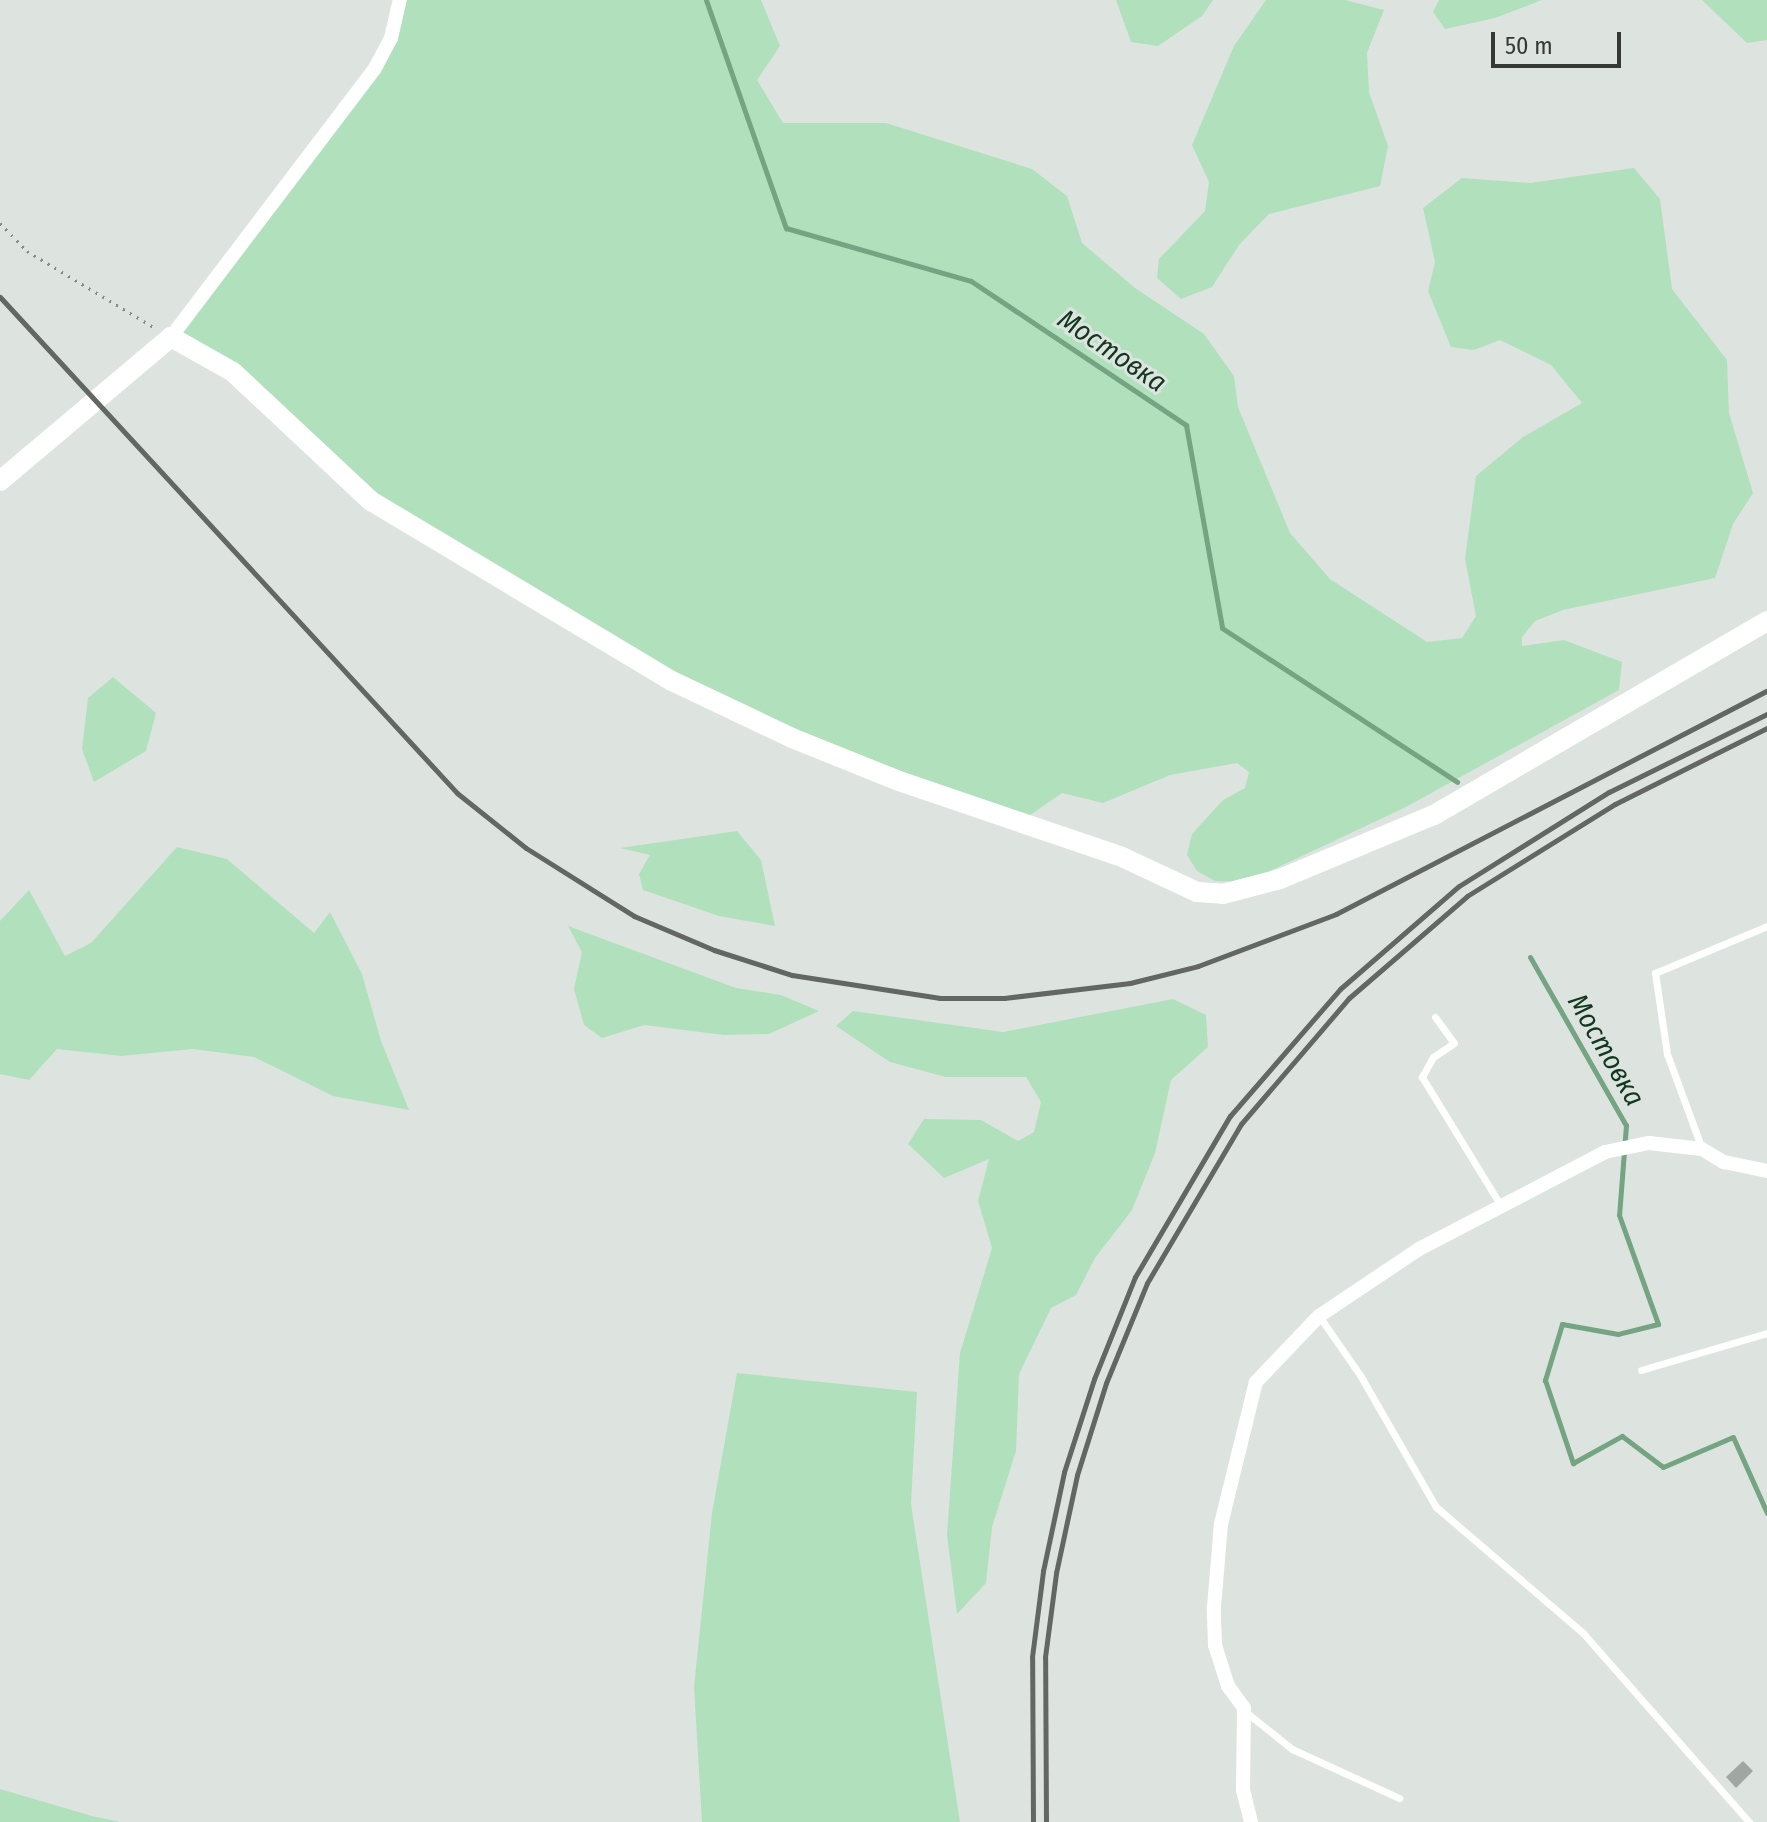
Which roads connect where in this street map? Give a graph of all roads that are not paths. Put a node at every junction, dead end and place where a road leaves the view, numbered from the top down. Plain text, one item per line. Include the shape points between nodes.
1 (400, 0) edge
2 (171, 337) junction
3 (0, 481) edge
4 (1767, 621) edge
5 (1767, 926) edge
6 (1435, 1017) dead end
7 (1702, 1149) junction
8 (1767, 1171) edge
9 (1501, 1206) junction
10 (1319, 1316) junction
11 (1767, 1333) edge
12 (1641, 1370) dead end
13 (1244, 1708) junction
14 (1399, 1798) dead end
15 (1251, 1822) edge
16 (1749, 1822) edge

1 - 2 street via 391,38 374,70
2 - 3 street
2 - 4 street via 233,372 371,501 672,681 792,738 1122,857 1197,892 1247,890 1434,815
5 - 7 lane via 1655,973 1667,1054
6 - 9 lane via 1454,1043 1433,1057 1422,1077
7 - 8 street via 1724,1162
7 - 9 street via 1649,1143 1605,1152
9 - 10 street via 1419,1249
10 - 13 street via 1256,1382 1221,1524 1215,1645 1228,1686
10 - 16 lane via 1360,1375 1436,1507 1583,1633
11 - 12 lane
13 - 14 lane via 1292,1749
13 - 15 street via 1243,1790

